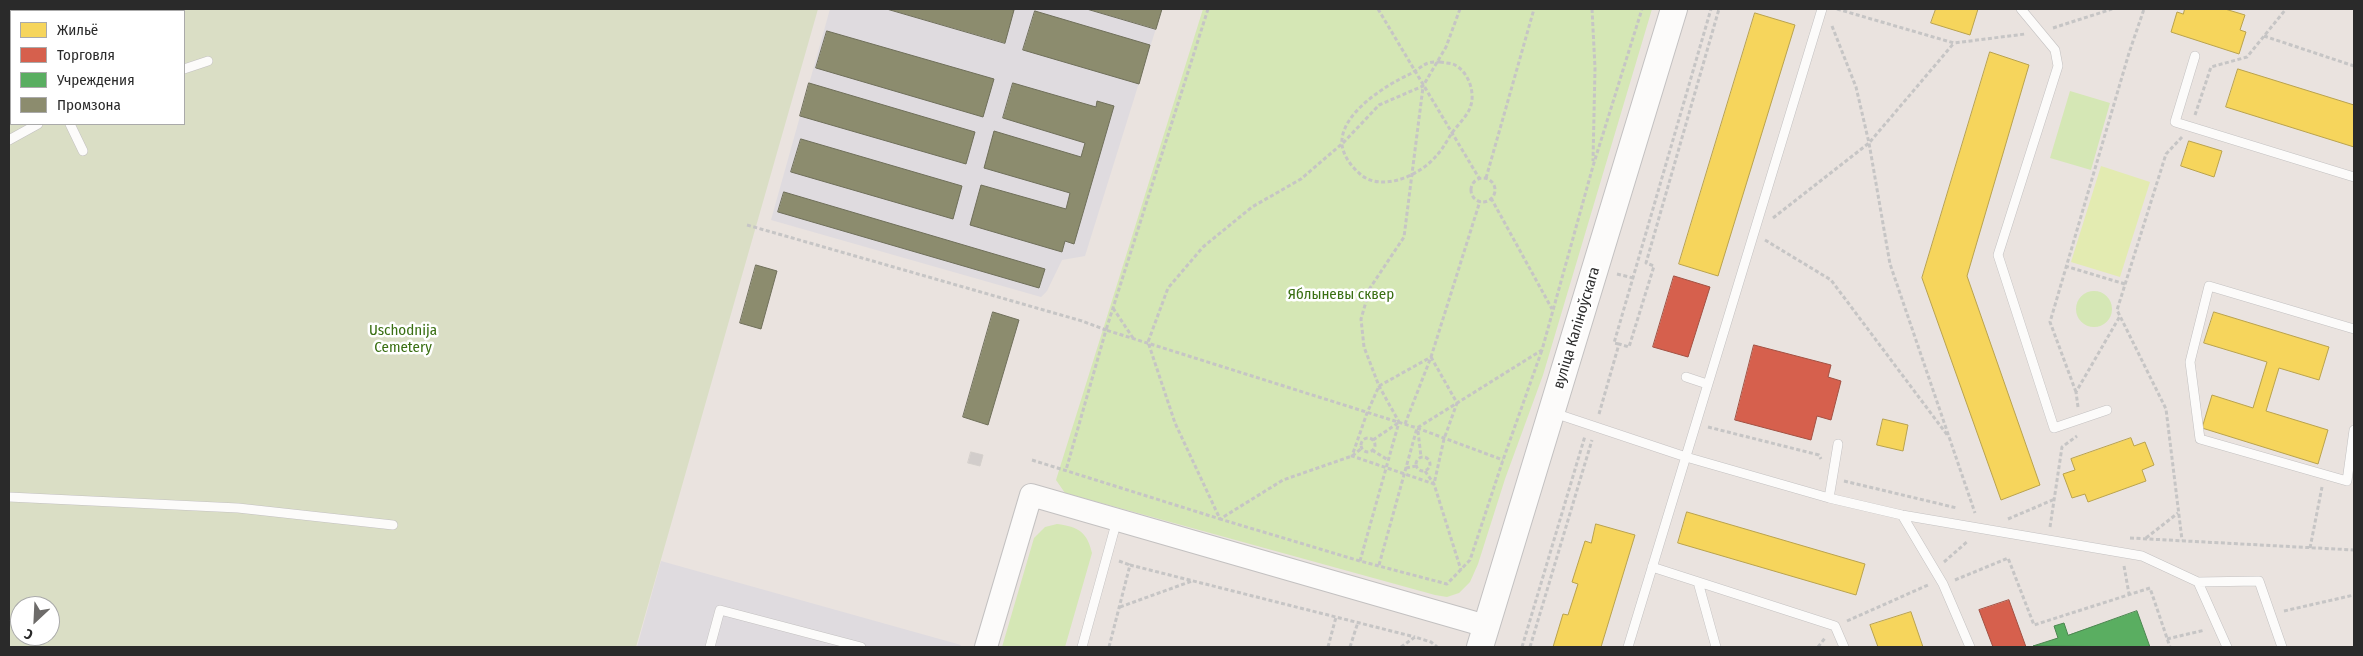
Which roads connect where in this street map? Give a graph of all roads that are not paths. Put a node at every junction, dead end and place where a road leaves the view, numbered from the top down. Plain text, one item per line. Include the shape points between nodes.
1 (1674, 9) edge
2 (1822, 9) edge
3 (2021, 9) edge
4 (2195, 56) dead end
5 (208, 61) dead end
6 (185, 69) edge
7 (36, 125) edge
8 (70, 125) edge
9 (9, 140) edge
10 (83, 151) dead end
11 (2354, 177) edge
12 (2354, 329) edge
13 (1686, 377) dead end
14 (1707, 384) junction
15 (2107, 410) dead end
16 (1551, 412) junction
17 (2354, 430) edge
18 (1838, 444) dead end
19 (1686, 457) junction
20 (9, 497) edge
21 (1829, 498) junction
22 (1902, 515) junction
23 (1118, 520) junction
24 (393, 525) dead end
25 (1652, 567) junction
26 (1698, 582) junction
27 (2198, 582) junction
28 (1482, 637) edge
29 (710, 647) edge
30 (861, 647) edge
31 (986, 647) edge
32 (1082, 647) edge
33 (1628, 647) edge
34 (1716, 647) edge
35 (1844, 647) edge
36 (1970, 647) edge
37 (2227, 647) edge
38 (2282, 647) edge

1 - 16 main road, вуліца Каліноўскага
2 - 14 lane
3 - 15 lane via 2054,50 2058,66 1998,255 2054,428
4 - 11 lane via 2176,122
5 - 6 lane
7 - 9 lane
8 - 10 lane
12 - 17 lane via 2209,286 2190,362 2200,439 2347,481
13 - 14 lane
14 - 19 lane
16 - 19 lane
16 - 28 main road, вуліца Каліноўскага
18 - 21 lane
19 - 21 lane
19 - 25 lane
20 - 24 lane via 238,508
21 - 22 lane
22 - 27 lane via 2142,556
22 - 36 lane via 1936,570
23 - 28 street
23 - 31 street via 1032,495
23 - 32 lane
25 - 26 lane
25 - 33 lane
26 - 34 lane
26 - 35 lane via 1835,626
27 - 37 lane
27 - 38 lane via 2259,581
29 - 30 lane via 720,610

